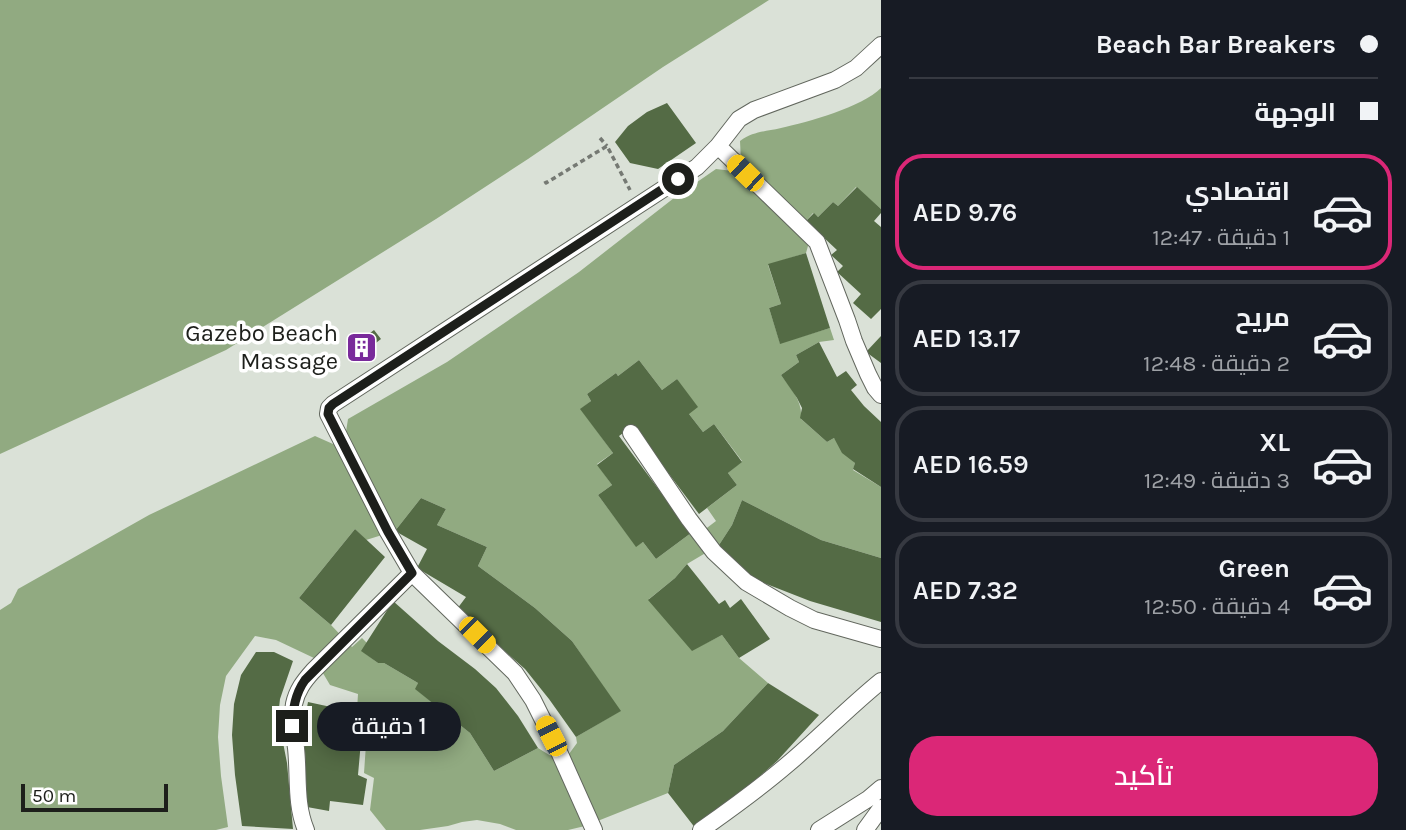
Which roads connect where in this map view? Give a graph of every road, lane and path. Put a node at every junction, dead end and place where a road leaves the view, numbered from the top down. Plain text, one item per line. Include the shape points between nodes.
1 (881, 45) edge
2 (600, 138) dead end
3 (607, 146) junction
4 (722, 151) junction
5 (545, 181) dead end
6 (638, 205) junction
7 (881, 395) edge
8 (631, 433) dead end
9 (412, 573) junction
10 (881, 639) edge
11 (881, 681) edge
12 (881, 788) edge
13 (881, 808) edge
14 (593, 827) edge
15 (306, 830) edge
16 (701, 830) edge
17 (819, 830) edge
18 (865, 830) edge

1 - 4 street via 835,80 739,119
2 - 3 path
3 - 5 path
3 - 6 path
4 - 6 street
4 - 7 street via 817,242 854,341
6 - 9 street via 329,408 328,414
8 - 10 street via 714,552 746,582 814,620
9 - 14 street via 515,673 533,700
9 - 15 street via 299,689 292,726 298,802
11 - 16 street via 748,797
12 - 17 street
13 - 18 street

